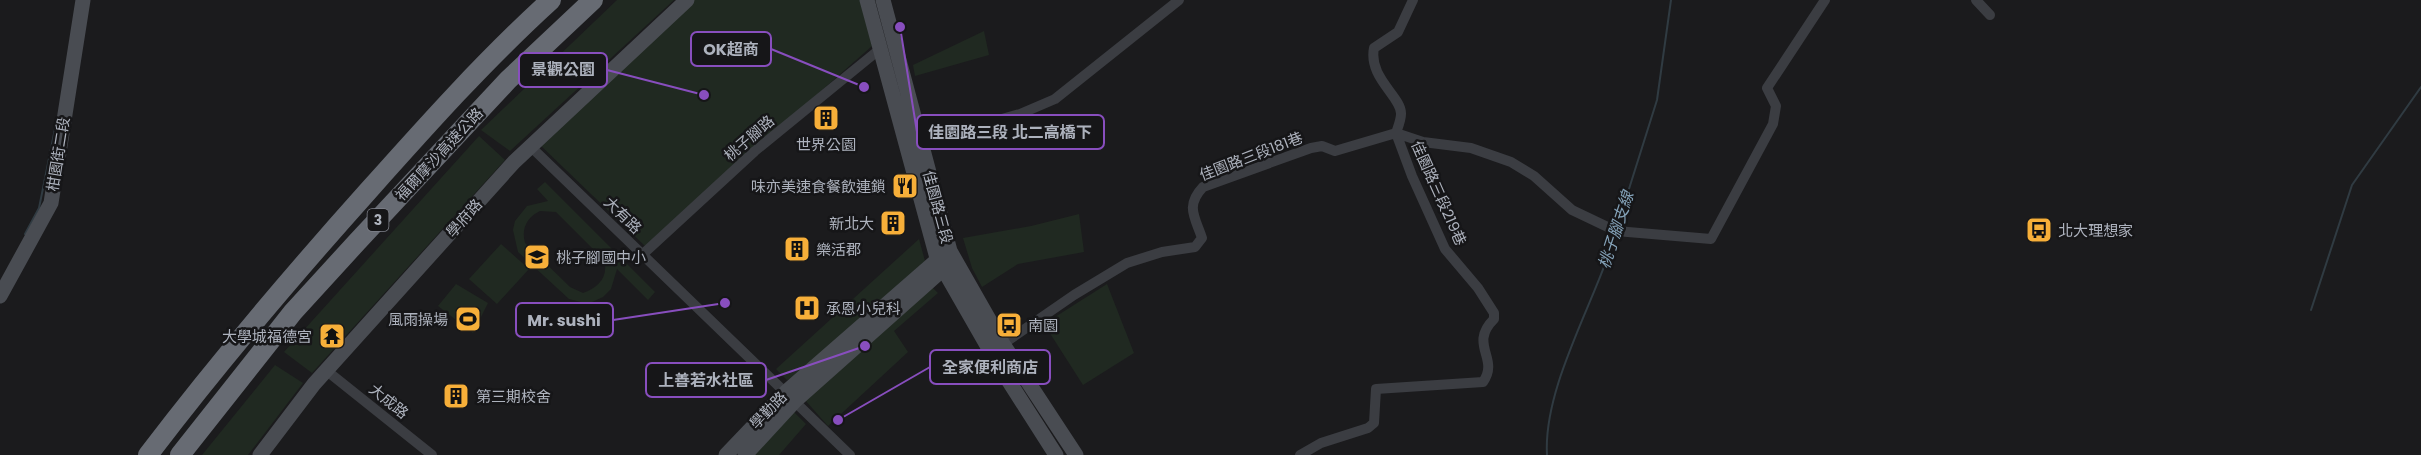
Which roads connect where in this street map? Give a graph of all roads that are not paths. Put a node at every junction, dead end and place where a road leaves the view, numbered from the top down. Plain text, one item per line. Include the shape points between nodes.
1 (83, 0) edge
2 (550, 0) edge
3 (593, 0) edge
4 (687, 0) edge
5 (867, 0) edge
6 (884, 0) edge
7 (1179, 0) edge
8 (1413, 0) edge
9 (1826, 0) edge
10 (1976, 0) edge
11 (1990, 15) dead end
12 (880, 49) junction
13 (1396, 133) junction
14 (921, 142) junction
15 (530, 146) junction
16 (642, 255) junction
17 (946, 260) junction
18 (0, 296) edge
19 (1003, 344) junction
20 (327, 371) junction
21 (790, 397) junction
22 (148, 455) edge
23 (180, 455) edge
24 (260, 455) edge
25 (432, 455) edge
26 (726, 455) edge
27 (745, 455) edge
28 (850, 455) edge
29 (1056, 455) edge
30 (1076, 455) edge
31 (1300, 455) edge

1 - 18 street, 柑園街二段 via 51,203
2 - 22 highway, 福爾摩沙高速公路 / 3 via 477,71 276,295
3 - 23 highway, 福爾摩沙高速公路 / 3 via 508,80 317,285
4 - 15 street, 學府路
5 - 12 street, 佳園路三段
6 - 14 street, 佳園路三段
7 - 14 street via 1055,99 1020,114
8 - 13 street via 1398,32 1374,48 1372,58 1384,85 1400,106 1402,113
9 - 13 street via 1767,88 1776,106 1773,123 1711,239 1616,231 1572,210 1534,176 1510,162 1471,148 1423,142
10 - 11 street
12 - 16 street, 桃子腳路 via 755,151
12 - 17 street, 佳園路三段
13 - 19 street, 佳園路三段181巷 via 1335,151 1322,146 1311,148 1203,188 1192,202 1202,238 1195,247 1127,263
13 - 31 street, 佳園路三段219巷 via 1445,249 1494,313 1482,337 1488,375 1483,382 1376,389 1374,423
14 - 17 street, 佳園路三段
15 - 16 street, 大有路
15 - 20 street, 學府路
16 - 21 street, 大有路
17 - 19 street, 佳園路三段
17 - 21 street, 學勤路
17 - 29 street, 佳園路三段 via 996,361
19 - 30 street, 佳園路三段
20 - 24 street, 學府路
20 - 25 street, 大成路
21 - 26 street, 學勤路
21 - 27 street, 學勤路
21 - 28 street, 大有路

